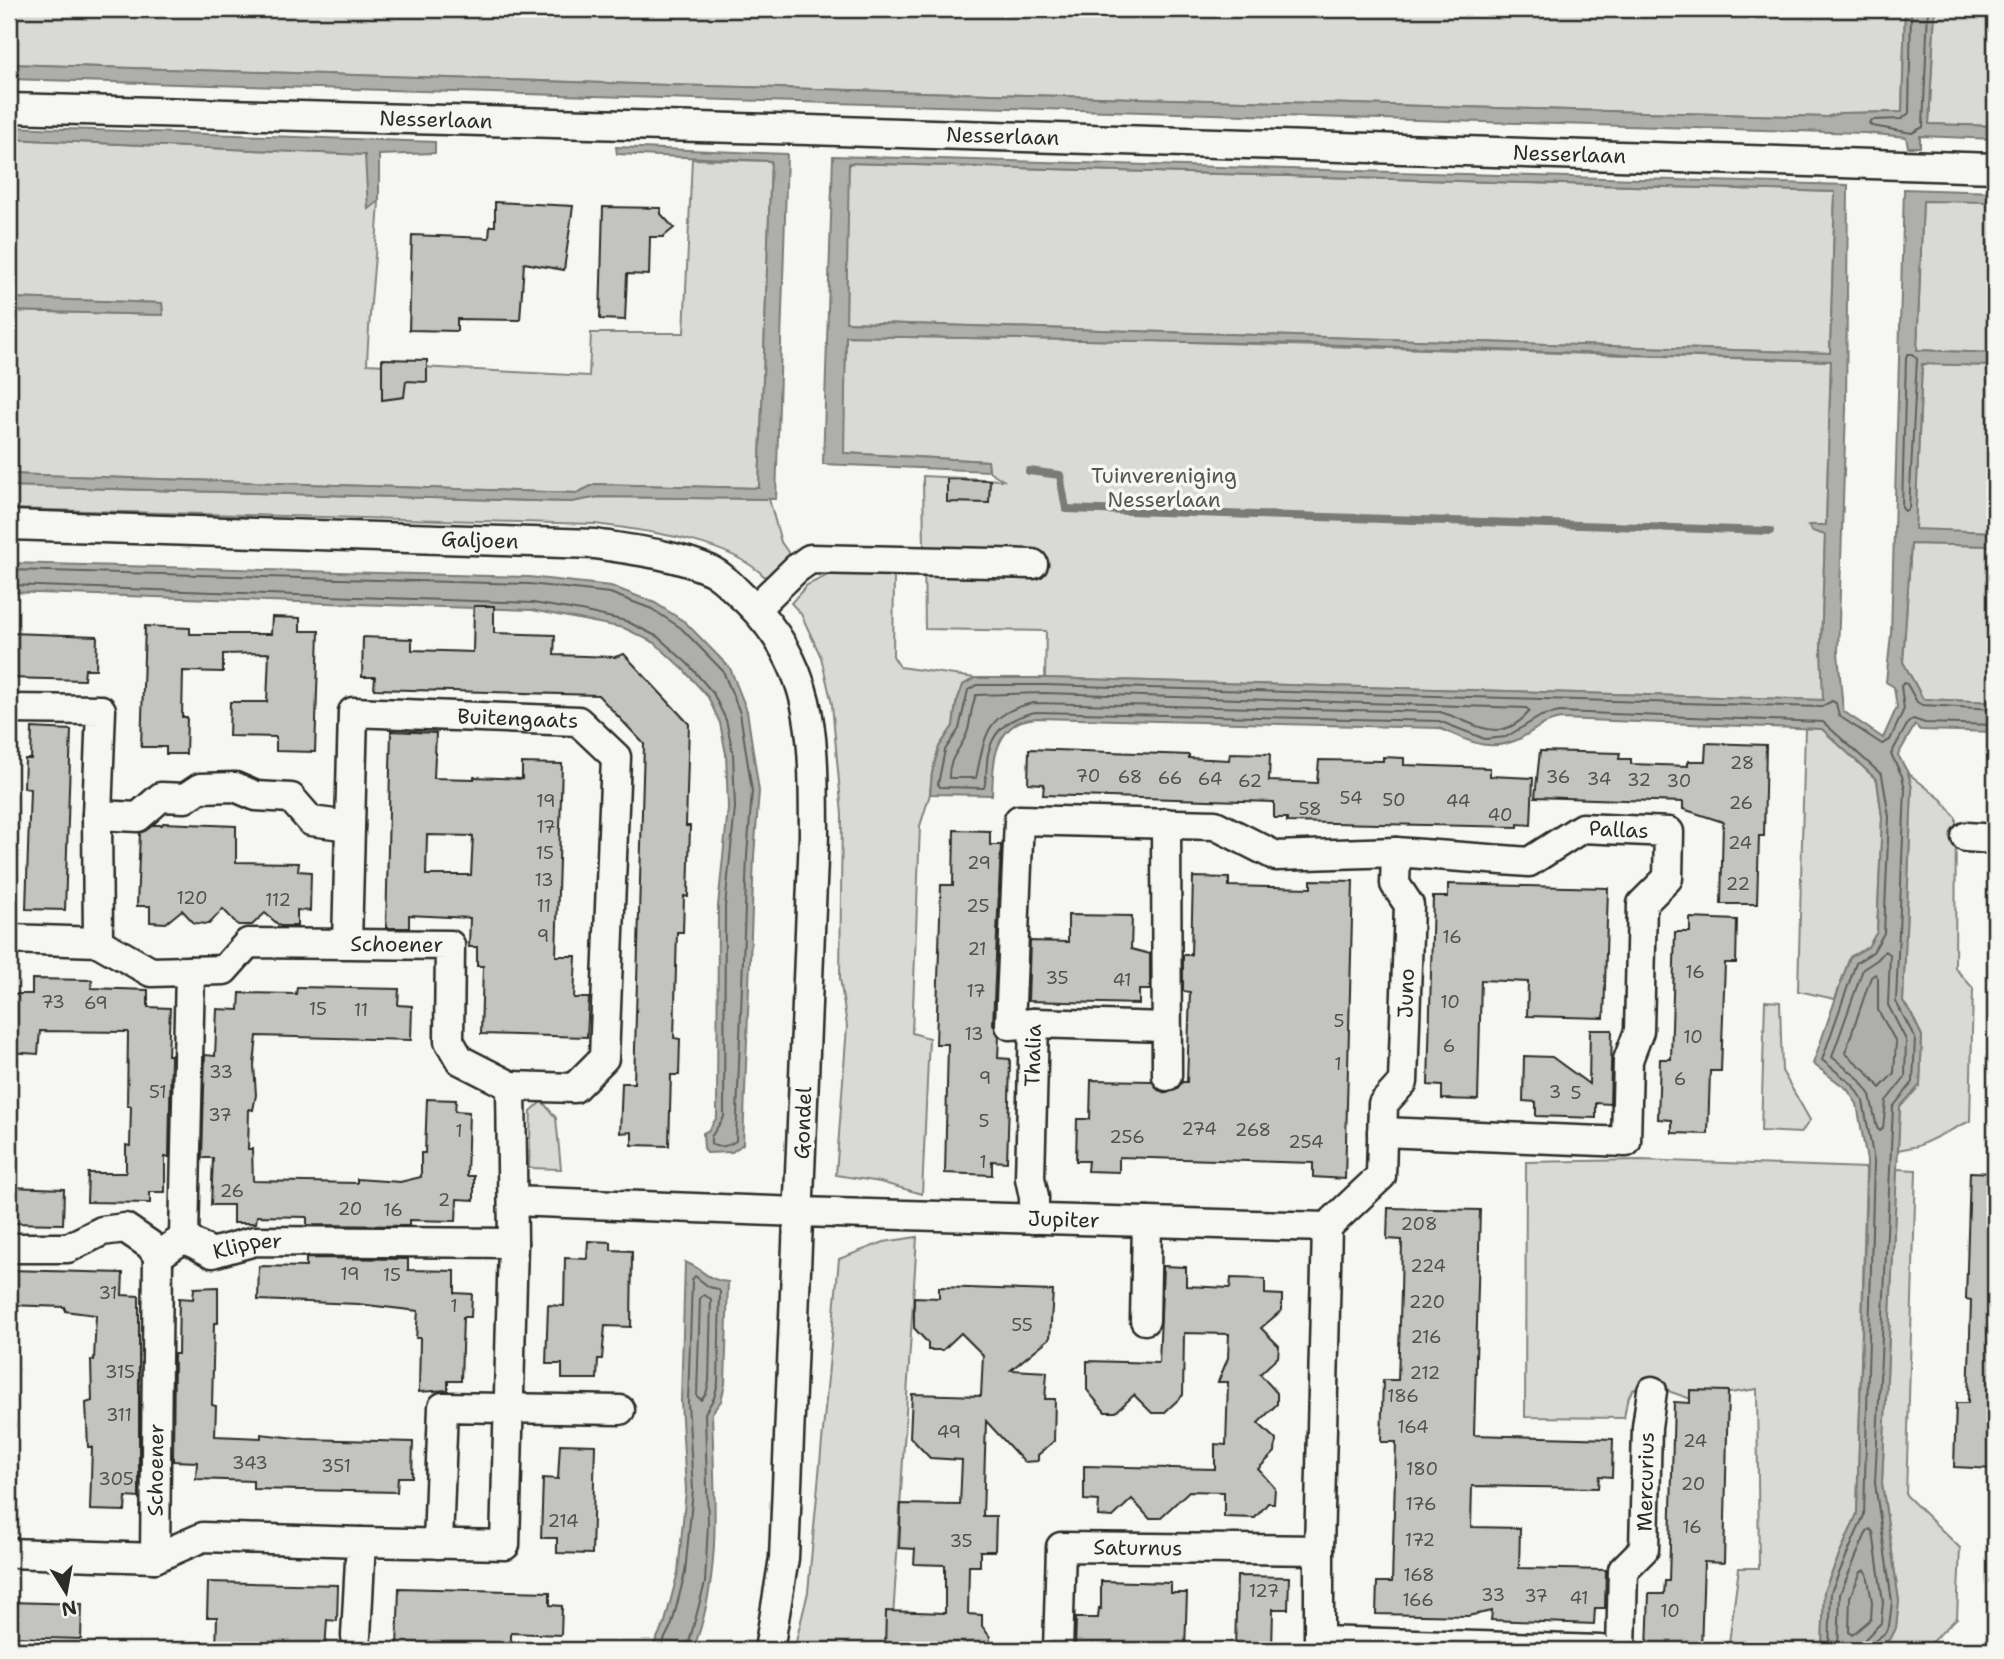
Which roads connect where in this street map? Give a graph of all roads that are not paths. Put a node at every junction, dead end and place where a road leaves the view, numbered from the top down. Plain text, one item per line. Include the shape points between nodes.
1 (9, 108) edge
2 (1995, 168) edge
3 (9, 525) edge
4 (1033, 564) dead end
5 (755, 609) junction
6 (9, 709) edge
7 (97, 815) junction
8 (1166, 823) junction
9 (350, 826) junction
10 (1966, 837) dead end
11 (1995, 839) edge
12 (1396, 852) junction
13 (9, 939) edge
14 (98, 942) junction
15 (347, 943) junction
16 (190, 971) junction
17 (1034, 1023) junction
18 (1166, 1027) junction
19 (1167, 1076) dead end
20 (511, 1086) junction
21 (1382, 1132) junction
22 (513, 1201) junction
23 (799, 1212) junction
24 (1034, 1219) junction
25 (1147, 1222) junction
26 (1328, 1227) junction
27 (184, 1238) junction
28 (513, 1243) junction
29 (9, 1248) edge
30 (158, 1256) junction
31 (1145, 1320) dead end
32 (1652, 1391) dead end
33 (509, 1407) junction
34 (620, 1410) dead end
35 (361, 1542) junction
36 (438, 1544) junction
37 (1319, 1550) junction
38 (9, 1553) edge
39 (155, 1558) junction
40 (356, 1636) dead end
41 (1320, 1646) edge
42 (769, 1650) edge
43 (1058, 1650) edge
44 (1600, 1650) edge
45 (1621, 1650) edge

1 - 2 street, Nesserlaan
3 - 5 street, Galjoen via 595,544 654,553 712,571
4 - 5 street via 810,559
5 - 23 street, Gondel via 781,642 802,685 813,746 814,835
6 - 7 street via 101,710
7 - 9 street via 138,817 162,797 185,798 200,788 235,787 256,796 291,798 311,821
7 - 14 street
8 - 12 street, Pallas via 1215,825 1276,856
8 - 17 street, Pallas via 1019,820 1010,1026
8 - 18 street
9 - 15 street, Buitengaats
9 - 20 street, Buitengaats via 353,712 578,721 617,757 604,1058 574,1088
10 - 11 street
12 - 21 street, Juno via 1395,884 1409,905 1403,1082 1383,1104
12 - 21 street, Pallas via 1529,862 1582,828 1669,832 1668,878 1642,904 1639,1031 1628,1060 1626,1142
13 - 14 street, Schoener
14 - 16 street, Schoener via 151,972
15 - 16 street, Schoener via 248,943 224,970
15 - 20 street, Schoener via 450,945 449,1041 460,1060
16 - 27 street
17 - 18 street, Thalia
17 - 24 street, Thalia via 1030,1178
18 - 19 street
20 - 22 street
21 - 26 street via 1381,1176
22 - 23 street
22 - 28 street
23 - 24 street, Jupiter
23 - 42 street, Gondel via 784,1558
24 - 25 street, Jupiter
25 - 26 street, Jupiter
25 - 31 street
26 - 37 street
27 - 28 street, Klipper via 212,1253 255,1241
27 - 30 street, Klipper
28 - 33 street
29 - 30 street via 68,1248 102,1231 125,1227
30 - 39 street, Schoener
32 - 45 street, Mercurius via 1644,1549 1623,1570
33 - 34 street
33 - 36 street via 443,1408
33 - 36 street via 505,1545
35 - 36 street
35 - 39 street via 203,1537
35 - 40 street
37 - 41 street
37 - 43 street, Saturnus via 1061,1547
38 - 39 street
41 - 44 street

